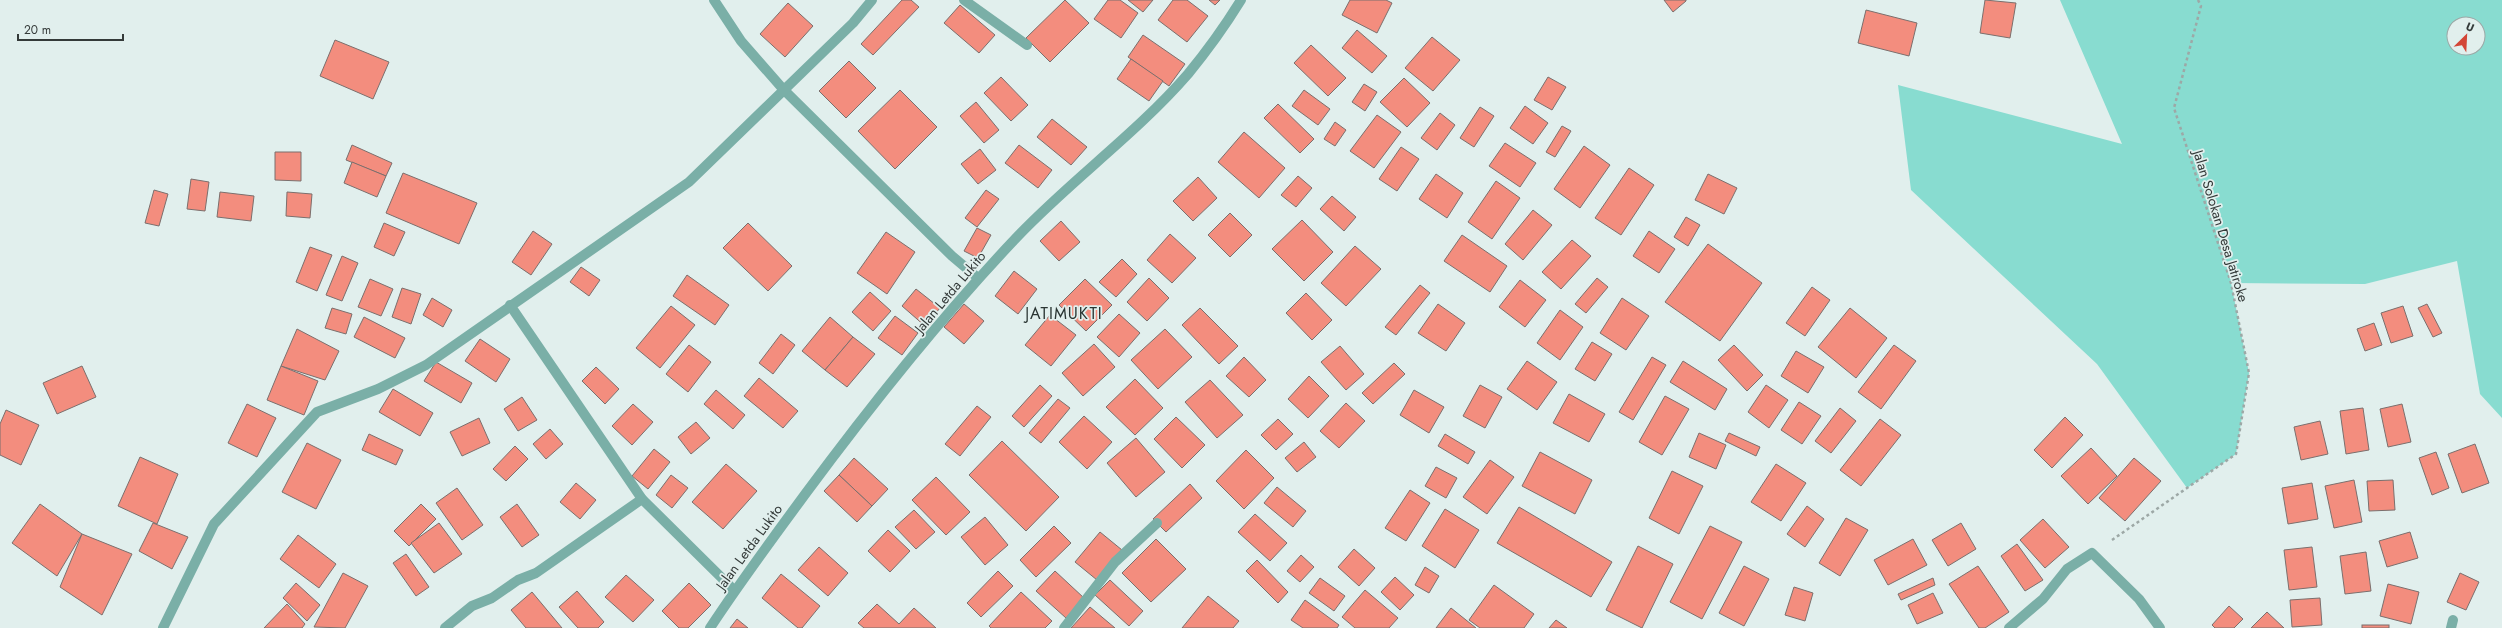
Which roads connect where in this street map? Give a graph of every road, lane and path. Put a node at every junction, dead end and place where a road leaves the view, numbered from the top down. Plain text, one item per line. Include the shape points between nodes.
1 (714, 0) edge
2 (872, 0) edge
3 (964, 0) edge
4 (1240, 0) edge
5 (2198, 0) edge
6 (1027, 45) dead end
7 (783, 89) junction
8 (978, 278) junction
9 (510, 305) junction
10 (642, 499) junction
11 (1157, 524) dead end
12 (2092, 553) junction
13 (734, 590) junction
14 (163, 628) edge
15 (445, 628) edge
16 (710, 628) edge
17 (1064, 628) edge
18 (2009, 628) edge
19 (2160, 628) edge

1 - 7 street via 741,41
2 - 7 street via 853,22
3 - 6 street
4 - 8 street, Jalan Letda Lukito via 1188,74 1147,116 1041,211
5 - 12 path, Jalan Solokan Desa Jatiroke via 2201,6 2174,108 2231,283 2250,373 2236,454
7 - 8 street via 946,250
7 - 9 street via 689,182
8 - 13 street, Jalan Letda Lukito via 852,432
9 - 10 street
9 - 14 street via 426,365 378,390 317,412 214,524
10 - 13 street
10 - 15 street via 536,573 518,580 492,598 472,606
11 - 17 street via 1115,562
12 - 18 street via 2067,569 2043,599
12 - 19 street via 2139,599
13 - 16 street, Jalan Letda Lukito

